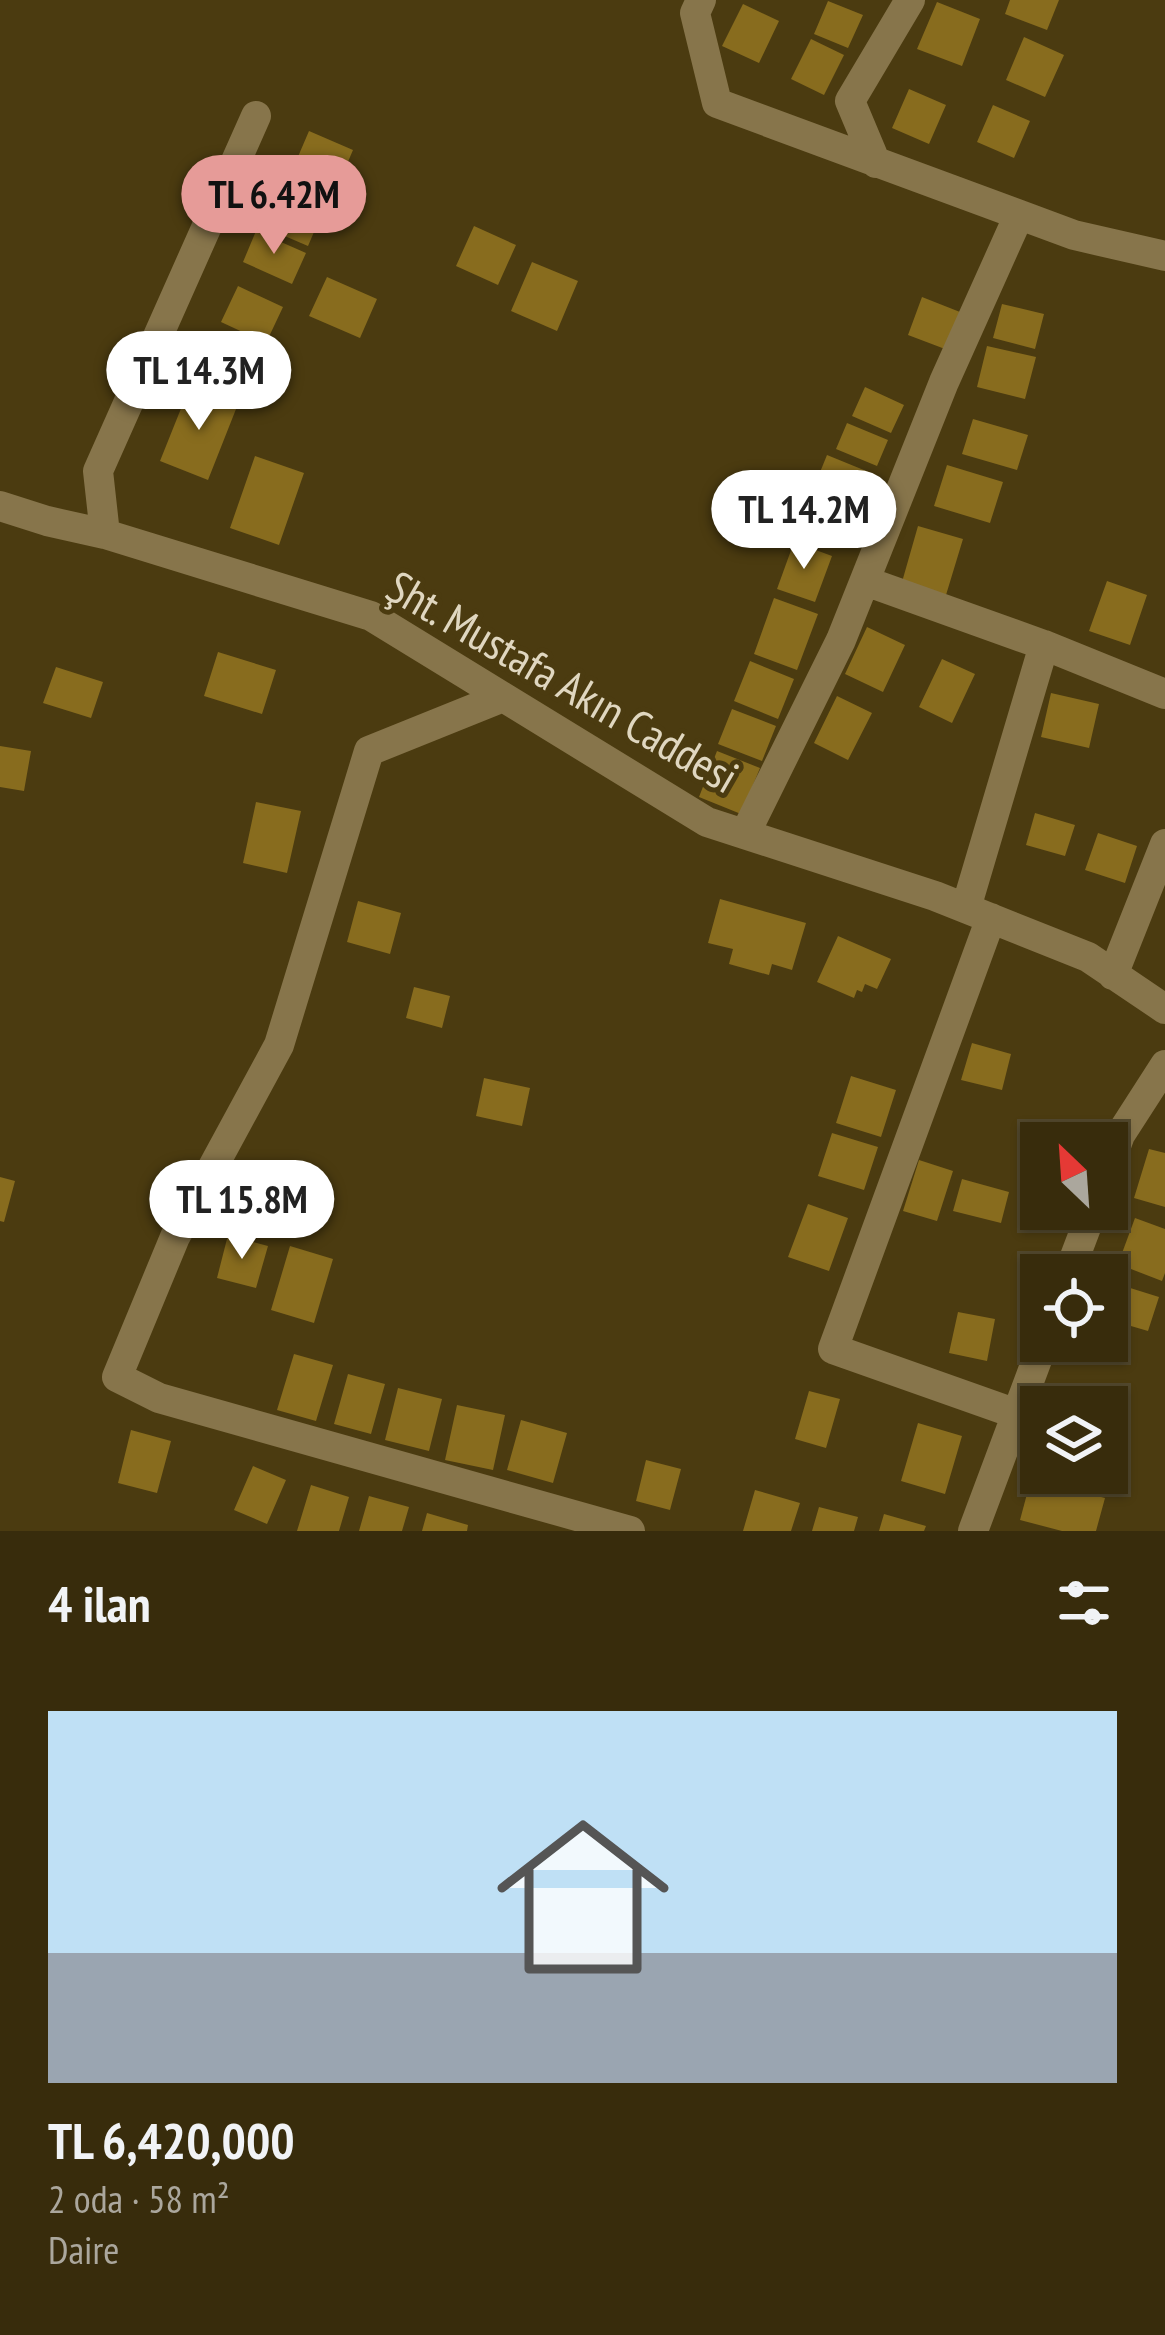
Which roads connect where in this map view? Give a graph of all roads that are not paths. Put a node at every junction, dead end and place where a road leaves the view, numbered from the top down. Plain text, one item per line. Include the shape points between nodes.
1 (700, 0) edge
2 (910, 0) edge
3 (256, 116) dead end
4 (877, 164) junction
5 (1019, 215) junction
6 (1165, 256) edge
7 (0, 506) edge
8 (105, 534) junction
9 (865, 580) junction
10 (1044, 645) junction
11 (1165, 694) edge
12 (503, 697) junction
13 (745, 834) junction
14 (1165, 844) edge
15 (978, 913) junction
16 (1113, 975) junction
17 (1165, 1010) edge
18 (1165, 1065) edge
19 (1128, 1123) edge
20 (1036, 1362) edge
21 (1017, 1414) junction
22 (630, 1531) edge
23 (973, 1531) edge

1 - 4 street via 695,13 717,103
2 - 4 street via 850,101
3 - 8 street via 98,471
4 - 5 street
5 - 6 street
5 - 9 street
7 - 8 street, Şht. Mustafa Akın Caddesi
8 - 12 street, Şht. Mustafa Akın Caddesi via 371,616
9 - 10 street
9 - 13 street
10 - 11 street
10 - 15 street
12 - 13 street, Şht. Mustafa Akın Caddesi via 707,822
12 - 22 street via 368,751 279,1045 175,1237 117,1377 159,1398
13 - 15 street, Şht. Mustafa Akın Caddesi
14 - 16 street
15 - 16 street, Şht. Mustafa Akın Caddesi
15 - 21 street via 833,1349
16 - 17 street, Şht. Mustafa Akın Caddesi
18 - 19 street
20 - 21 street
21 - 23 street

